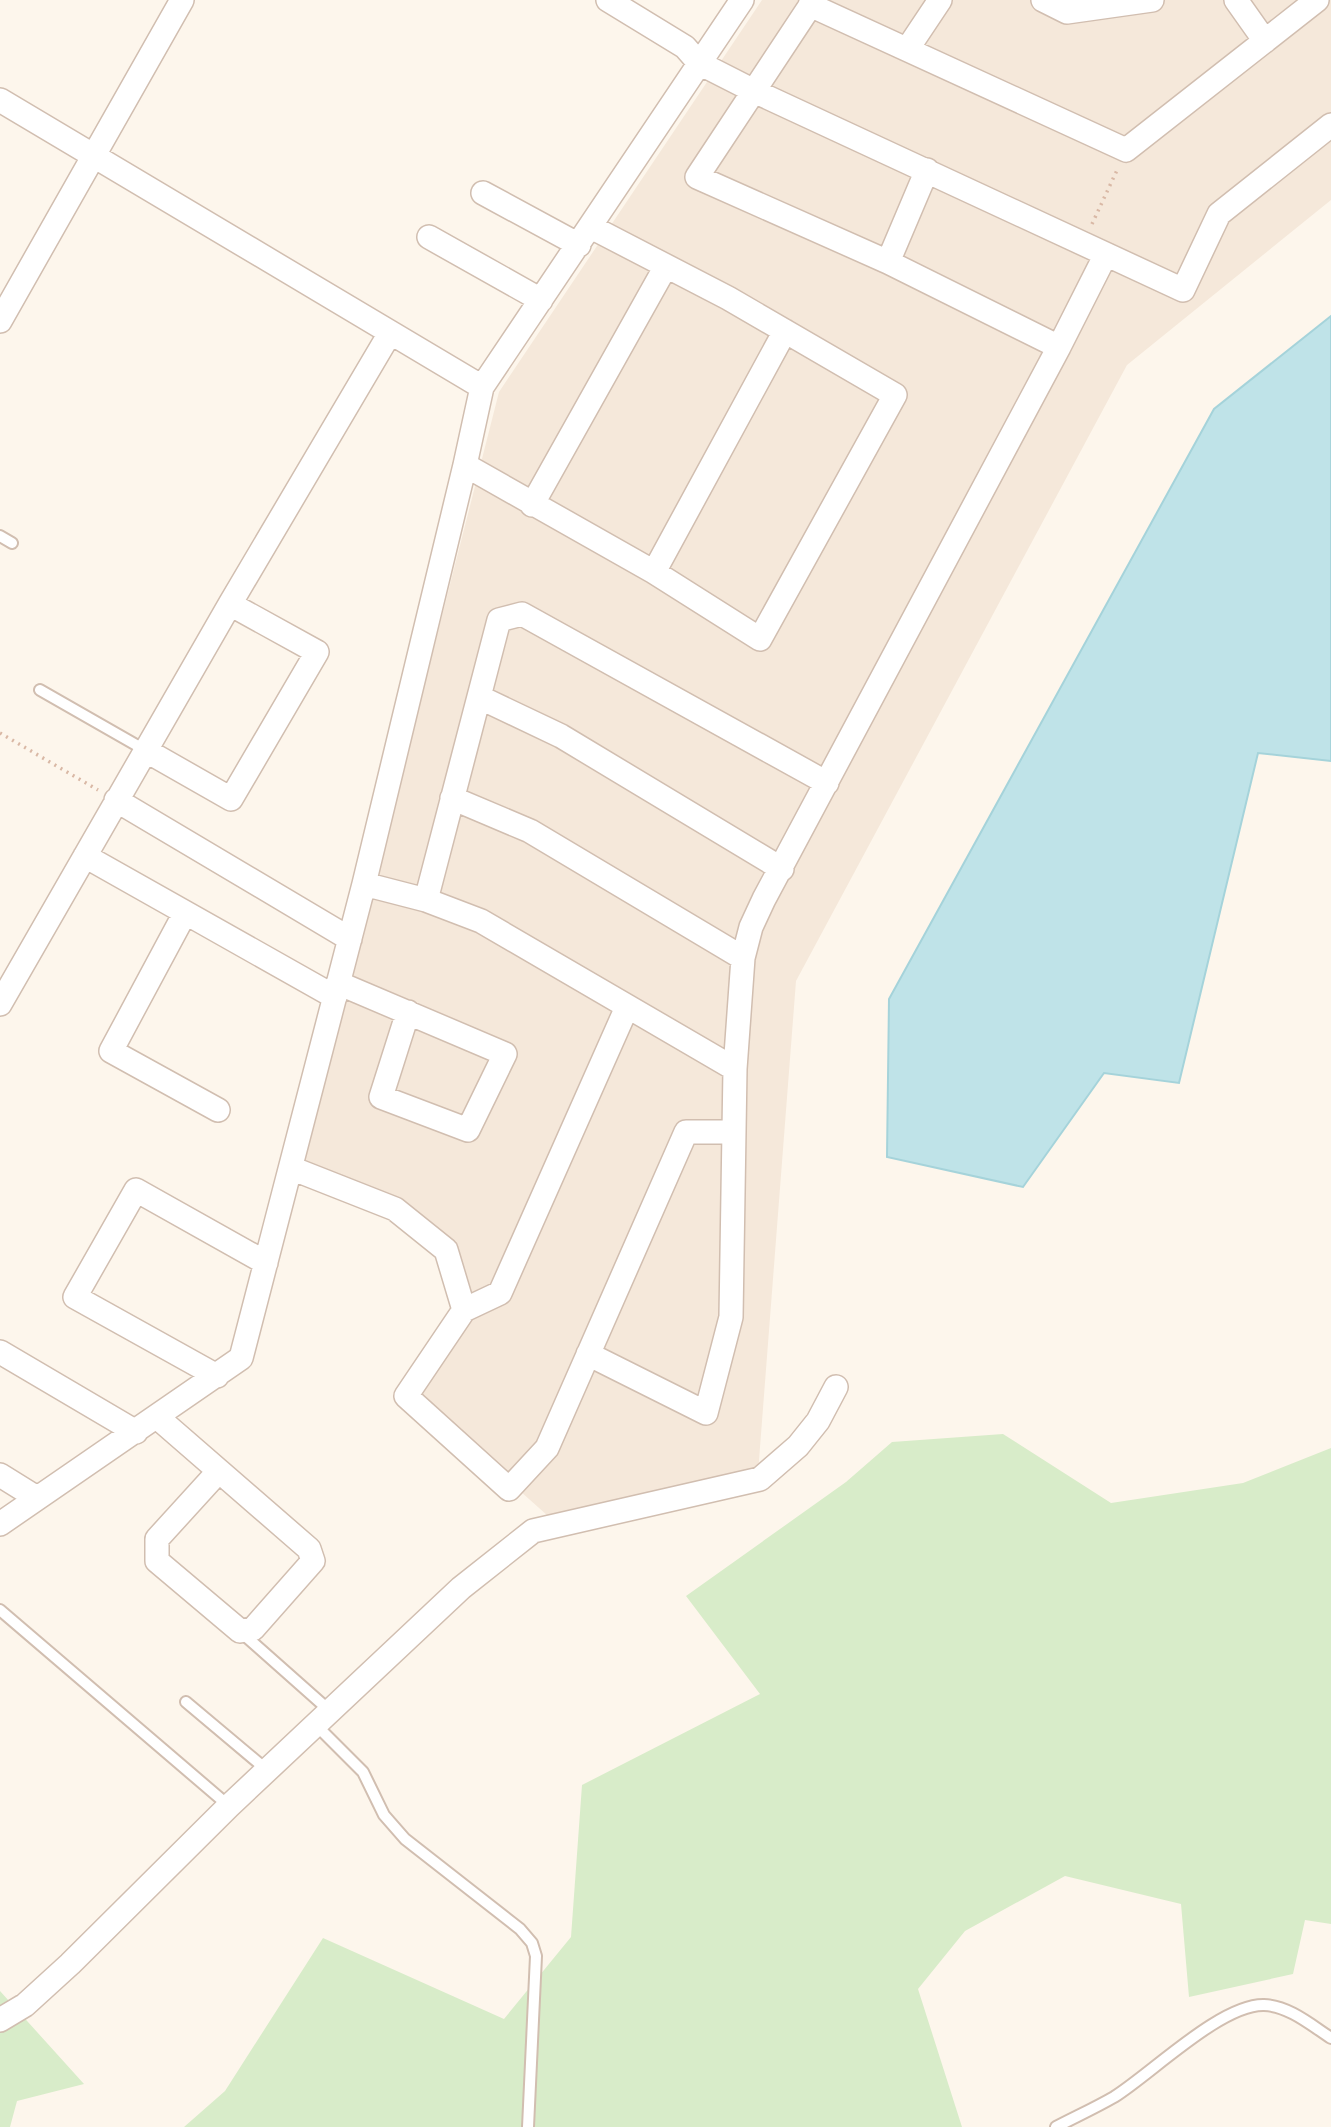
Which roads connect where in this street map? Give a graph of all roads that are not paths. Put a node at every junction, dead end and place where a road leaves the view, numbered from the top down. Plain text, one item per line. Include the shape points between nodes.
1 (182, 0) edge
2 (608, 0) edge
3 (742, 0) edge
4 (940, 0) edge
5 (1043, 0) edge
6 (1152, 0) edge
7 (1236, 0) edge
8 (1317, 0) edge
9 (812, 2) edge
10 (1265, 41) junction
11 (908, 48) junction
12 (699, 63) junction
13 (754, 91) junction
14 (0, 100) edge
15 (1331, 125) edge
16 (94, 155) junction
17 (927, 170) junction
18 (483, 193) dead end
19 (585, 236) junction
20 (429, 237) dead end
21 (1105, 256) junction
22 (888, 262) junction
23 (666, 266) junction
24 (541, 300) junction
25 (0, 321) edge
26 (785, 331) junction
27 (390, 333) junction
28 (1059, 347) junction
29 (482, 387) junction
30 (465, 465) junction
31 (532, 505) junction
32 (0, 537) edge
33 (12, 543) dead end
34 (654, 572) junction
35 (230, 604) junction
36 (40, 690) dead end
37 (479, 697) junction
38 (145, 750) junction
39 (827, 783) junction
40 (452, 798) junction
41 (116, 800) junction
42 (85, 856) junction
43 (782, 869) junction
44 (364, 884) junction
45 (426, 900) junction
46 (185, 913) junction
47 (350, 939) junction
48 (743, 958) junction
49 (337, 990) junction
50 (0, 1004) edge
51 (627, 1007) junction
52 (408, 1012) junction
53 (735, 1069) junction
54 (218, 1110) dead end
55 (733, 1132) junction
56 (291, 1168) junction
57 (266, 1263) junction
58 (464, 1310) junction
59 (0, 1352) edge
60 (588, 1354) junction
61 (217, 1376) junction
62 (836, 1387) dead end
63 (157, 1417) junction
64 (136, 1432) junction
65 (218, 1472) junction
66 (0, 1475) edge
67 (37, 1498) junction
68 (0, 1524) edge
69 (0, 1610) edge
70 (240, 1631) junction
71 (186, 1702) dead end
72 (323, 1718) junction
73 (267, 1770) junction
74 (229, 1806) junction
75 (0, 2020) edge
76 (1331, 2038) edge
77 (528, 2127) edge
78 (1056, 2127) edge

1 - 16 street
2 - 12 street via 685,47
3 - 12 street
4 - 11 street
5 - 6 street via 1067,12
7 - 10 street
8 - 10 street
9 - 11 street
9 - 13 street
10 - 11 street via 1126,150
12 - 13 street
12 - 19 street
13 - 17 street
13 - 22 street via 697,177
14 - 16 street
15 - 21 street via 1219,214 1183,290
16 - 25 street
16 - 27 street
17 - 21 street
17 - 22 street
18 - 19 street
19 - 23 street
19 - 24 street
20 - 24 street
21 - 28 street
22 - 28 street
23 - 26 street
23 - 31 street
24 - 29 street
26 - 34 street
26 - 34 street via 895,395 761,639
27 - 29 street
27 - 35 street
28 - 39 street
29 - 30 street
30 - 31 street
30 - 44 street
31 - 34 street
32 - 33 lane
35 - 38 street
35 - 38 street via 317,652 231,799
36 - 38 lane
37 - 39 street via 499,620 522,614
37 - 40 street
37 - 43 street via 561,736
38 - 41 street
39 - 43 street
40 - 45 street
40 - 48 street via 530,831
41 - 42 street
41 - 47 street
42 - 46 street
42 - 50 street
43 - 48 street via 751,927
44 - 45 street
44 - 47 street
45 - 51 street via 481,921
46 - 49 street
46 - 54 street via 111,1051
47 - 49 street
48 - 53 street
49 - 52 street
49 - 56 street
51 - 53 street
51 - 58 street via 500,1293
52 - 52 street via 505,1054 468,1130 381,1097
53 - 55 street
55 - 60 street via 686,1132
55 - 60 street via 731,1317 706,1413
56 - 57 street
56 - 58 street via 396,1209 446,1250
57 - 61 street via 241,1358
57 - 61 street via 136,1190 75,1297
58 - 60 street via 406,1396 509,1489 547,1448
59 - 64 street
61 - 63 street
62 - 72 street via 798,1446 760,1479 533,1531 461,1588
63 - 64 street
63 - 65 street
64 - 67 street
65 - 70 street via 158,1539 157,1561
65 - 70 street via 309,1549 313,1562 253,1629
66 - 67 street
67 - 68 street
69 - 74 lane
70 - 72 lane
71 - 73 lane
72 - 73 street
72 - 77 lane via 363,1772 384,1815 405,1839 532,1943 536,1956
73 - 74 street
74 - 75 street via 70,1964 25,2005
76 - 78 lane via 1293,2013 1264,2005 1237,2011 1115,2096

